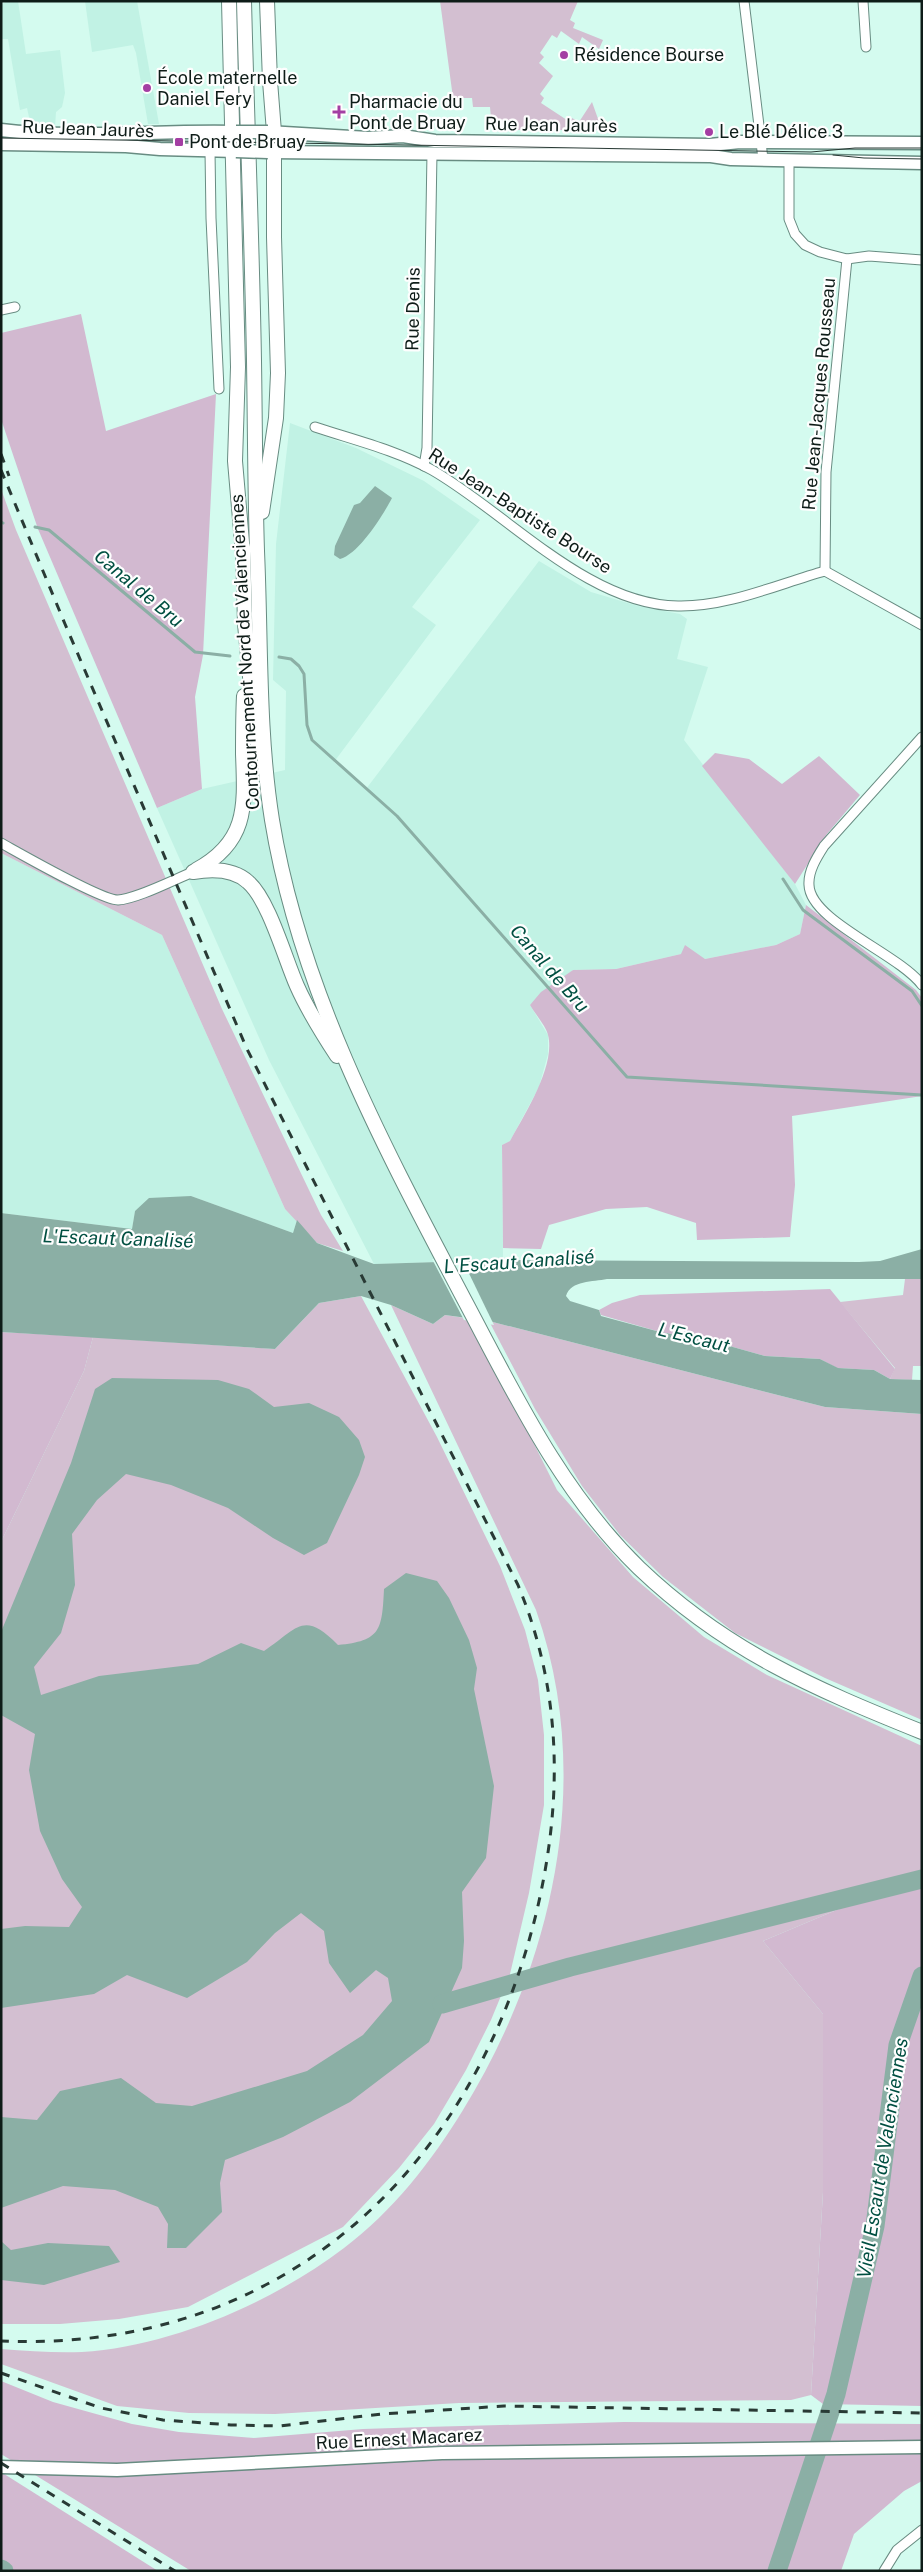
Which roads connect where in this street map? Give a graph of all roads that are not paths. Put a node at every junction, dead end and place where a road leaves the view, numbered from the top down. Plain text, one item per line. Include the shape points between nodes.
1 (229, 1) edge
2 (244, 1) edge
3 (267, 1) edge
4 (744, 1) edge
5 (863, 1) edge
6 (866, 47) dead end
7 (1, 130) edge
8 (234, 132) junction
9 (271, 132) junction
10 (760, 142) junction
11 (922, 143) edge
12 (1, 144) edge
13 (210, 151) junction
14 (234, 151) junction
15 (271, 152) junction
16 (432, 153) junction
17 (763, 159) junction
18 (789, 160) junction
19 (922, 163) edge
20 (846, 259) junction
21 (922, 260) edge
22 (15, 307) dead end
23 (1, 310) edge
24 (219, 388) dead end
25 (254, 417) junction
26 (315, 427) dead end
27 (424, 466) junction
28 (257, 542) junction
29 (243, 554) junction
30 (825, 571) junction
31 (245, 624) junction
32 (922, 626) edge
33 (922, 737) edge
34 (268, 790) junction
35 (1, 843) edge
36 (194, 872) junction
37 (922, 985) edge
38 (367, 1105) junction
39 (922, 1732) edge
40 (922, 2447) edge
41 (1, 2467) edge
42 (922, 2530) edge
43 (884, 2571) edge

1 - 8 main road
2 - 25 main road, Contournement Nord de Valenciennes
3 - 9 main road
4 - 10 street
5 - 6 street
7 - 8 main road, Rue Jean Jaurès via 129,134
8 - 9 main road, Rue Jean Jaurès, bridge
8 - 14 main road
9 - 10 main road, Rue Jean Jaurès via 338,138 403,136 444,141
9 - 15 main road
10 - 11 main road, Rue Jean Jaurès
10 - 17 street
12 - 13 main road, Rue Jean Jaurès
13 - 14 main road, Rue Jean Jaurès
13 - 24 street
14 - 15 main road, Rue Jean Jaurès, bridge
14 - 29 main road via 238,367 235,462
15 - 16 main road, Rue Jean Jaurès
15 - 28 main road via 278,399
16 - 17 main road, Rue Jean Jaurès
16 - 27 street, Rue Denis via 427,448
17 - 18 main road, Rue Jean Jaurès
18 - 19 main road, Rue Jean Jaurès
18 - 20 street via 792,230 810,248
20 - 21 street via 869,256
20 - 30 street, Rue Jean-Jacques Rousseau via 826,472
22 - 23 street
25 - 28 main road, Contournement Nord de Valenciennes
25 - 29 main road via 245,496
26 - 27 street, Rue Jean-Baptiste Bourse
27 - 30 street, Rue Jean-Baptiste Bourse via 563,562 614,590 645,602 679,606 713,603
28 - 34 main road, Contournement Nord de Valenciennes
29 - 31 main road
30 - 32 street
31 - 34 main road via 257,745
31 - 36 main road via 243,815 236,833 223,850
33 - 37 street via 824,846 813,865 808,885 822,911 905,967
34 - 38 main road, Contournement Nord de Valenciennes via 279,854 306,955 332,1028
35 - 36 street via 114,900
36 - 38 main road via 231,873 253,887 263,902 308,1009
38 - 39 main road, Contournement Nord de Valenciennes via 432,1237 537,1434 577,1496 619,1547 661,1588 713,1629 776,1669 820,1691
40 - 41 main road, Rue Ernest Macarez via 442,2453 129,2470
42 - 43 street via 897,2550

